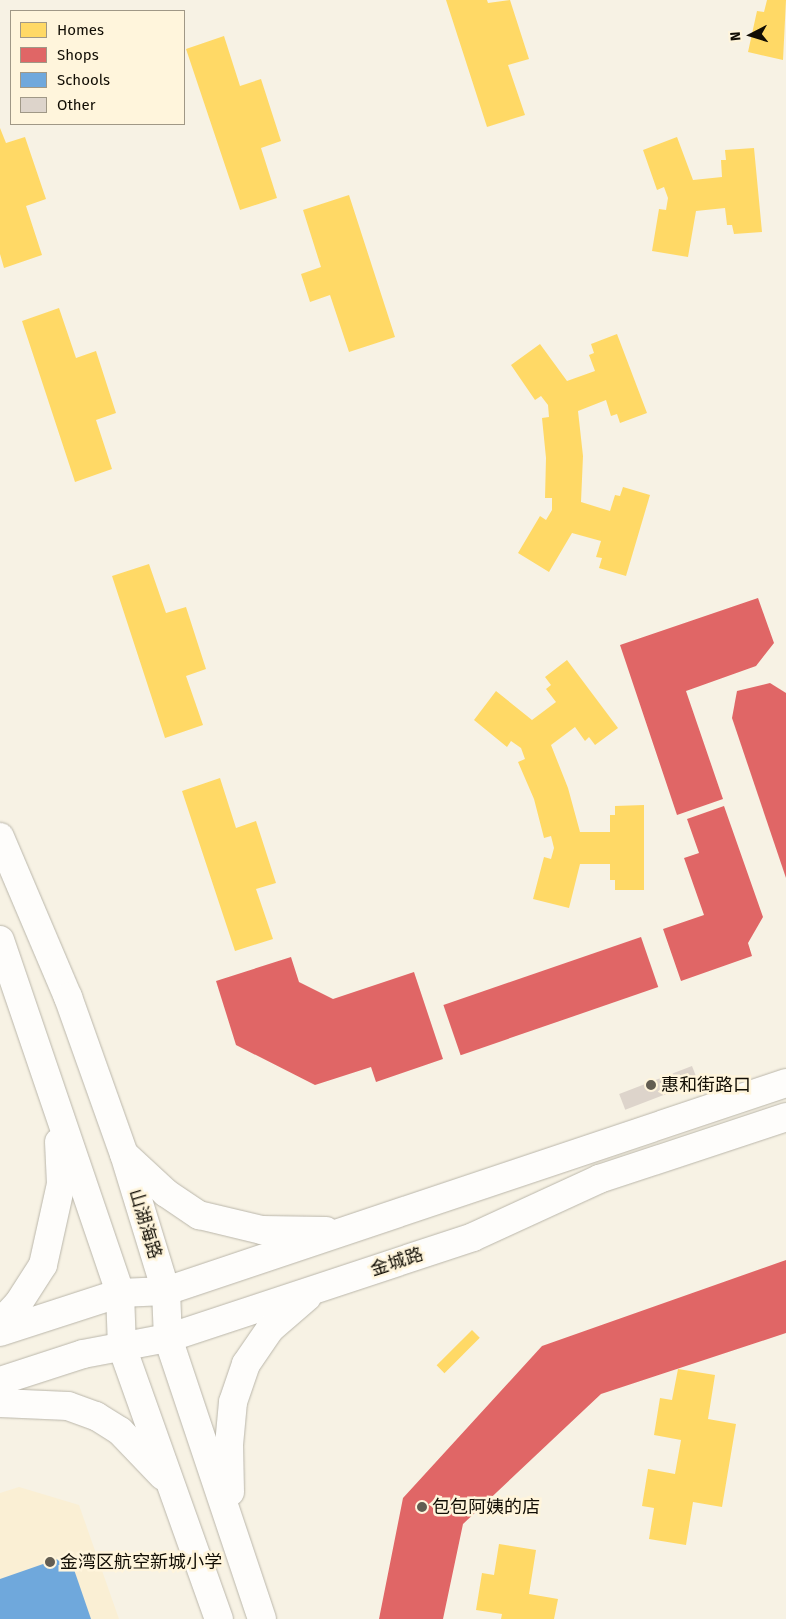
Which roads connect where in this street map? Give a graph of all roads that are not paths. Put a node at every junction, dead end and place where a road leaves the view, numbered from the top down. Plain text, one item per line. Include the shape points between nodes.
1 (0, 837) edge
2 (0, 940) edge
3 (786, 1083) edge
4 (57, 1111) junction
5 (786, 1117) edge
6 (124, 1154) junction
7 (352, 1231) junction
8 (315, 1289) junction
9 (166, 1292) junction
10 (120, 1293) junction
11 (0, 1323) edge
12 (0, 1332) edge
13 (168, 1338) junction
14 (122, 1347) junction
15 (0, 1381) edge
16 (0, 1403) edge
17 (172, 1487) junction
18 (231, 1519) junction
19 (218, 1619) edge
20 (262, 1619) edge

1 - 6 street, 山湖海路 via 68,997
2 - 4 street
3 - 7 street
4 - 10 street
4 - 11 street via 61,1184 50,1241 43,1265 18,1304
5 - 8 street, 金城路 via 599,1179 473,1237
6 - 7 street via 166,1193 200,1215 262,1230
6 - 9 street, 山湖海路
7 - 9 street
8 - 13 street, 金城路
8 - 18 street via 270,1330 246,1364 233,1402 229,1446
9 - 10 street
9 - 13 street, 山湖海路
10 - 12 street
10 - 14 street
13 - 14 street, 金城路
13 - 18 street, 山湖海路
14 - 15 street, 金城路 via 83,1354
14 - 17 street
16 - 17 street via 68,1406 96,1416 140,1449
17 - 19 street
18 - 20 street, 山湖海路

